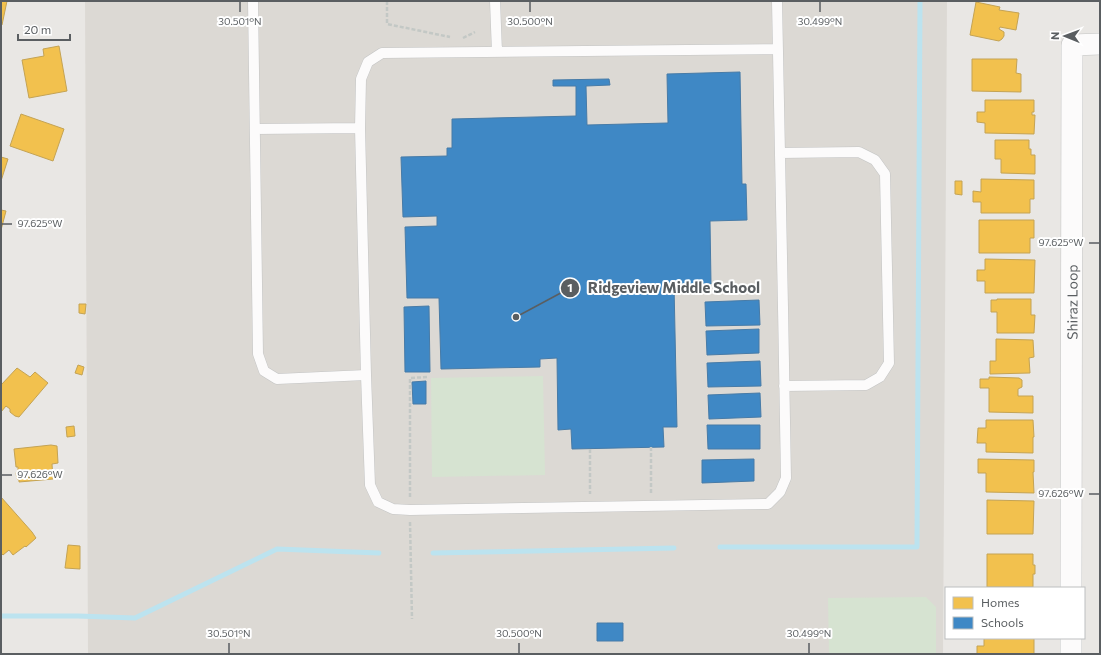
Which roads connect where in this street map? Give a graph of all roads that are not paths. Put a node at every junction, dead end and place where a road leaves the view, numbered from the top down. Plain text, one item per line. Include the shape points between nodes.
1 (253, 1) edge
2 (495, 1) edge
3 (777, 1) edge
4 (1100, 44) edge
5 (778, 49) junction
6 (497, 52) junction
7 (360, 128) junction
8 (255, 129) junction
9 (780, 153) junction
10 (366, 375) junction
11 (784, 386) junction
12 (1071, 587) edge
13 (1071, 639) edge
14 (1071, 654) edge

1 - 8 lane
2 - 6 lane
3 - 5 lane
4 - 12 street, Shiraz Loop via 1072,44
5 - 6 lane
5 - 9 lane
6 - 7 lane via 382,53 368,62 361,79
7 - 8 lane
7 - 10 lane
8 - 10 lane via 258,354 264,371 278,379
9 - 11 lane
9 - 11 lane via 859,152 875,160 885,174 886,182 888,363 880,377 866,385
10 - 11 lane via 370,485 378,502 393,509 410,510 768,504 780,492 786,478
13 - 14 street

